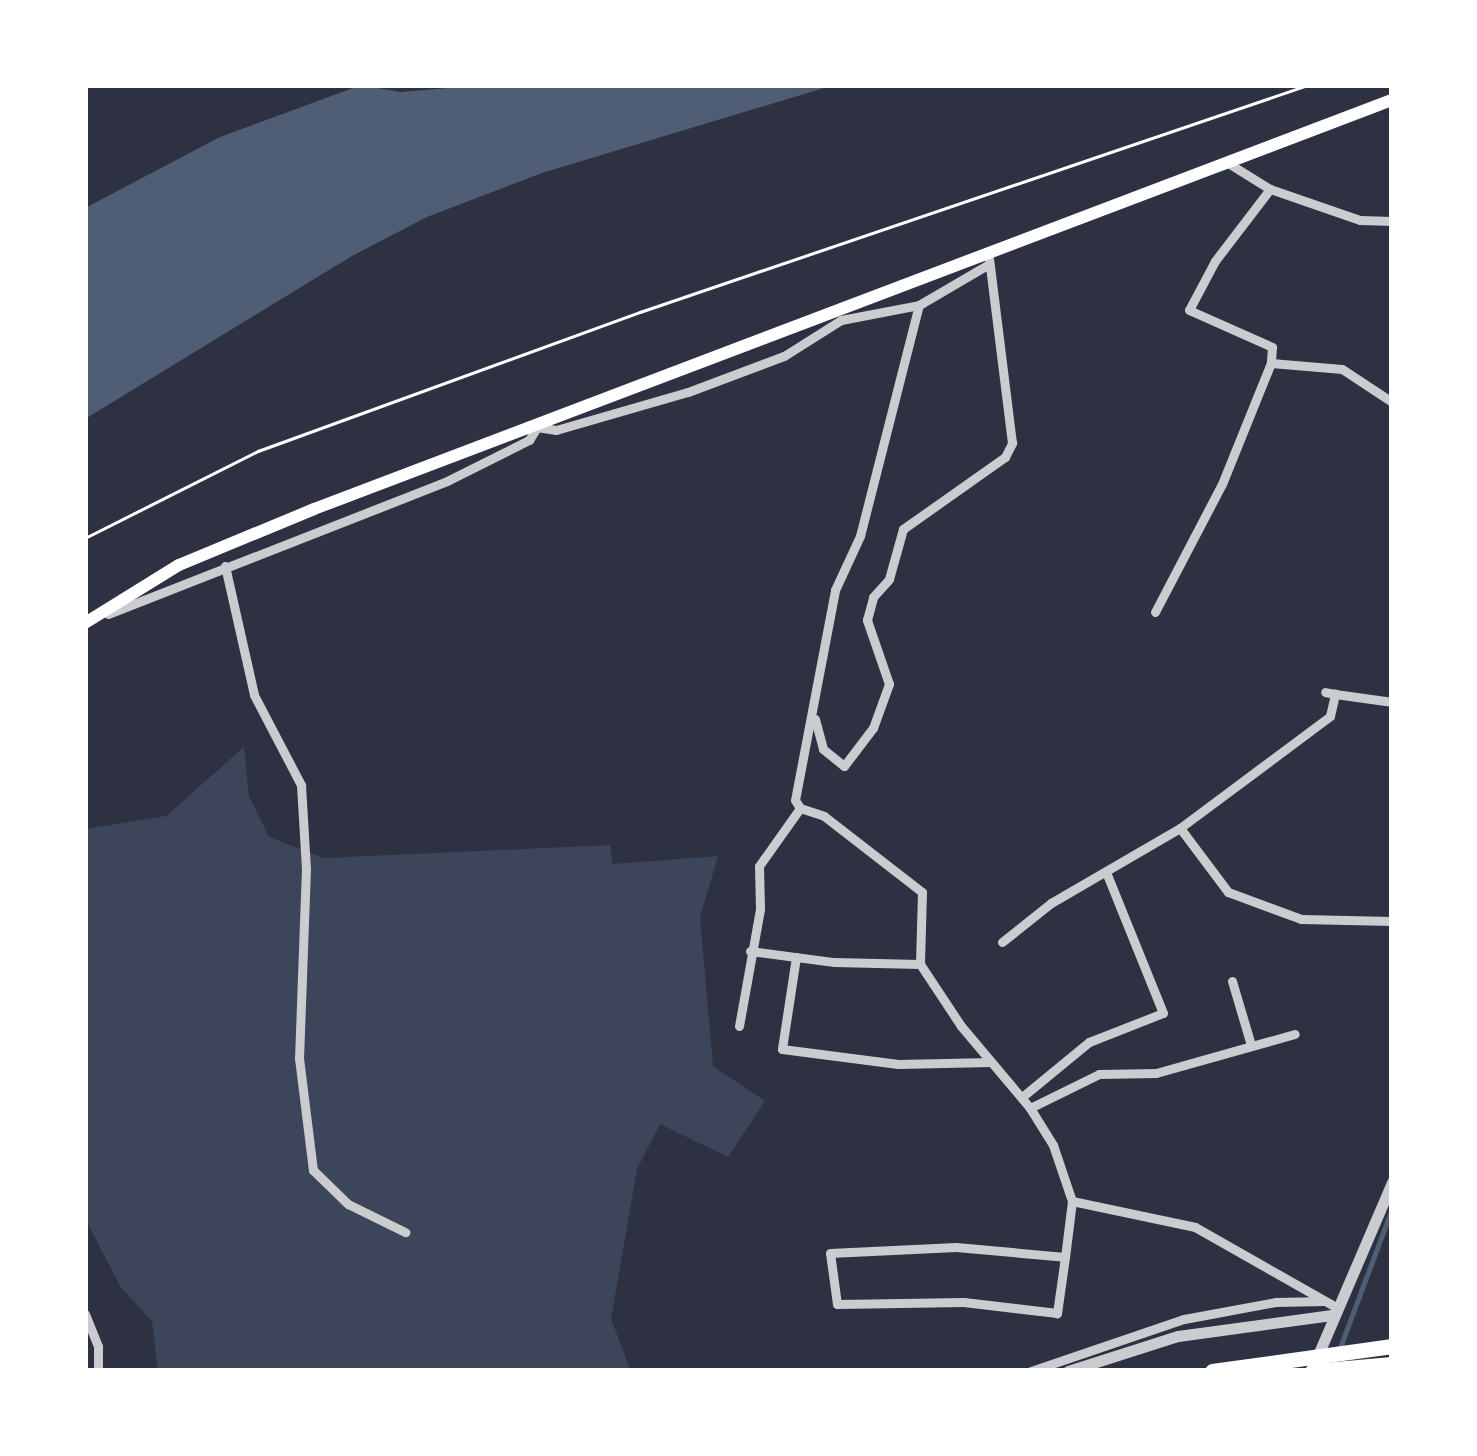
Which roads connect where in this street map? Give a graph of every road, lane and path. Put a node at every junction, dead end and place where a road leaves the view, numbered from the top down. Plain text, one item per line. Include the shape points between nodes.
1 (1308, 85) edge
2 (1392, 100) edge
3 (1228, 162) junction
4 (1270, 189) junction
5 (1392, 221) edge
6 (989, 261) junction
7 (919, 305) junction
8 (840, 317) junction
9 (1271, 363) junction
10 (1392, 402) edge
11 (537, 427) junction
12 (85, 538) edge
13 (225, 566) junction
14 (1155, 612) dead end
15 (88, 621) edge
16 (1392, 702) edge
17 (815, 718) junction
18 (800, 808) junction
19 (1180, 828) junction
20 (1106, 872) junction
21 (1392, 921) edge
22 (1002, 942) dead end
23 (750, 950) junction
24 (796, 957) junction
25 (920, 964) junction
26 (1232, 981) dead end
27 (740, 1026) dead end
28 (1295, 1034) dead end
29 (1251, 1045) junction
30 (992, 1062) junction
31 (1022, 1097) junction
32 (1030, 1108) junction
33 (1392, 1182) edge
34 (1072, 1201) junction
35 (405, 1232) dead end
36 (1065, 1257) junction
37 (1330, 1308) junction
38 (85, 1314) edge
39 (1392, 1346) edge
40 (1392, 1364) edge
41 (98, 1371) edge
42 (1031, 1371) edge
43 (1068, 1371) edge
44 (1212, 1371) edge
45 (1312, 1371) edge

1 - 12 path via 258,450
2 - 3 main road
3 - 4 street
3 - 6 main road
4 - 5 street via 1360,220
4 - 9 street via 1215,262 1189,310 1272,346
6 - 7 street
6 - 8 main road
6 - 17 street via 1012,443 1005,456 903,529 889,579 867,620 889,684 872,728 844,766 823,749
7 - 8 street
7 - 17 street via 860,536 835,590
8 - 11 main road
8 - 11 street via 784,356 688,392 556,430
9 - 10 street via 1342,370
9 - 14 street via 1222,484
11 - 13 street via 528,440 447,481
11 - 15 main road via 224,546
13 - 15 street
13 - 35 street via 254,695 301,785 301,1113 312,1170 348,1204
16 - 19 street via 1330,693 1330,716
17 - 18 street via 795,800
18 - 23 street via 760,866
18 - 25 street via 824,816 922,892
19 - 20 street
19 - 21 street via 1228,892 1301,919
20 - 22 street
20 - 31 street via 1163,1013 1089,1042
23 - 24 street
23 - 27 street
24 - 25 street
24 - 30 street via 782,1049 898,1064
25 - 30 street
26 - 29 street
28 - 29 street
29 - 32 street via 1156,1074 1100,1074
30 - 31 street
31 - 32 street
32 - 34 street via 1053,1145
33 - 37 street
34 - 36 street
34 - 37 street via 1196,1227
36 - 36 street via 1057,1313 964,1302 837,1304 830,1253 956,1247
37 - 42 street via 1276,1302 1184,1320
37 - 43 street via 1178,1336
37 - 45 street
38 - 41 street via 98,1347
39 - 44 highway
40 - 45 highway

